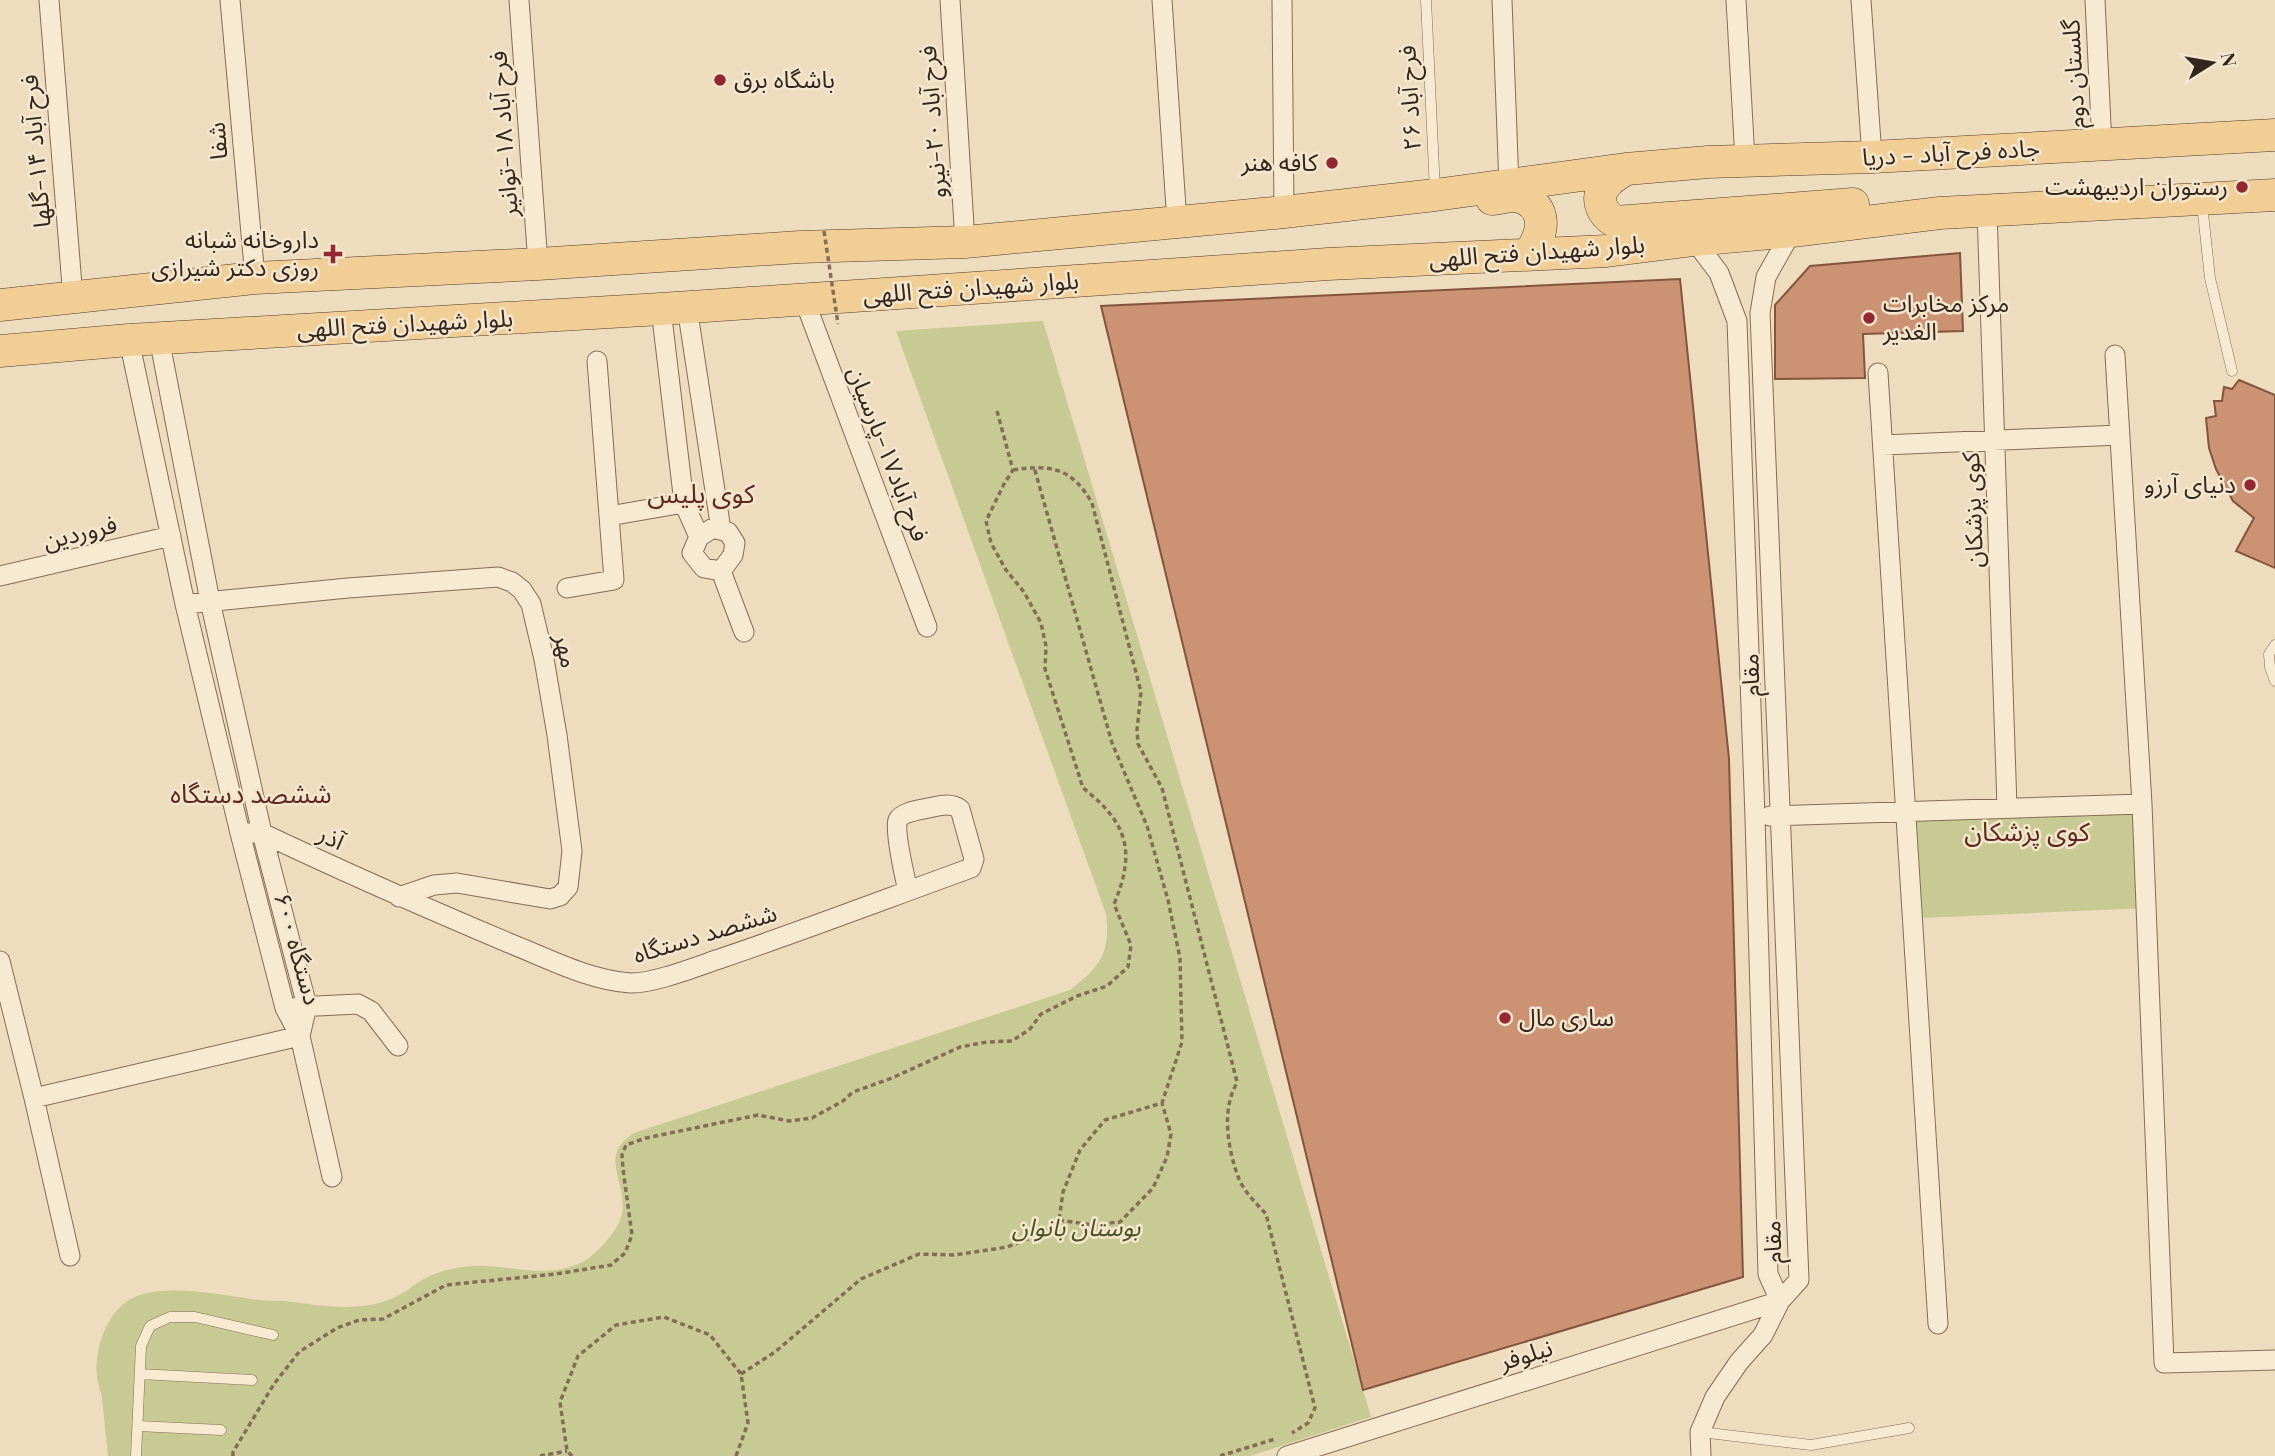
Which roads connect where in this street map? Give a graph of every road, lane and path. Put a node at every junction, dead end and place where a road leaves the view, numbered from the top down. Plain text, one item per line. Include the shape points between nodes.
1 (49, 0) edge
2 (230, 0) edge
3 (519, 0) edge
4 (950, 0) edge
5 (1162, 0) edge
6 (1282, 0) edge
7 (1426, 0) edge
8 (1502, 0) edge
9 (1735, 0) edge
10 (1861, 0) edge
11 (2095, 0) edge
12 (2275, 135) edge
13 (2102, 145) junction
14 (1872, 157) junction
15 (1745, 160) junction
16 (1626, 169) junction
17 (1509, 186) junction
18 (1435, 195) junction
19 (2275, 195) edge
20 (2202, 200) junction
21 (1361, 203) junction
22 (1987, 211) junction
23 (1284, 212) junction
24 (1940, 213) junction
25 (1177, 223) junction
26 (824, 231) dead end
27 (1792, 231) junction
28 (1694, 240) junction
29 (965, 242) junction
30 (1528, 254) junction
31 (538, 264) junction
32 (255, 278) junction
33 (73, 298) junction
34 (804, 299) junction
35 (0, 305) edge
36 (674, 308) junction
37 (838, 324) dead end
38 (144, 339) junction
39 (0, 351) edge
40 (2115, 355) dead end
41 (597, 361) dead end
42 (2232, 371) dead end
43 (1878, 373) dead end
44 (998, 411) dead end
45 (2120, 435) junction
46 (1996, 440) junction
47 (1883, 445) junction
48 (1034, 467) junction
49 (1013, 470) junction
50 (684, 503) junction
51 (609, 516) junction
52 (721, 530) junction
53 (171, 536) junction
54 (699, 537) junction
55 (721, 571) junction
56 (0, 576) edge
57 (567, 588) dead end
58 (210, 601) junction
59 (185, 604) junction
60 (927, 626) dead end
61 (744, 632) dead end
62 (2275, 645) edge
63 (2275, 681) edge
64 (2143, 804) junction
65 (2007, 807) junction
66 (1906, 811) junction
67 (1782, 816) junction
68 (1755, 817) junction
69 (240, 833) junction
70 (262, 834) junction
71 (908, 891) junction
72 (399, 897) junction
73 (0, 961) edge
74 (307, 1006) junction
75 (285, 1008) junction
76 (300, 1036) junction
77 (398, 1046) dead end
78 (34, 1098) junction
79 (1162, 1103) junction
80 (332, 1177) dead end
81 (1059, 1220) junction
82 (70, 1256) dead end
83 (1780, 1301) junction
84 (1938, 1324) dead end
85 (273, 1335) dead end
86 (2275, 1360) edge
87 (140, 1374) junction
88 (741, 1374) junction
89 (252, 1380) dead end
90 (138, 1426) junction
91 (1909, 1428) dead end
92 (221, 1430) dead end
93 (1700, 1432) junction
94 (1288, 1435) dead end
95 (1282, 1447) edge
96 (567, 1451) junction
97 (136, 1456) edge
98 (233, 1456) edge
99 (540, 1456) edge
100 (572, 1456) edge
101 (736, 1456) edge
102 (1220, 1456) edge
103 (1701, 1456) edge

1 - 33 street, فرح آباد ۱۴-گلها
2 - 32 street, شفا
3 - 31 street, فرح آباد ۱۸-توانیر
4 - 29 street, فرح آباد ۲۰-نیرو
5 - 25 street
6 - 23 street
7 - 18 lane, فرح آباد ۲۶
8 - 17 street
9 - 15 street
10 - 14 street
11 - 13 street, گلستان دوم
12 - 13 main road, جاده فرح آباد - دریا
13 - 14 main road, جاده فرح آباد - دریا
14 - 15 main road, جاده فرح آباد - دریا
15 - 16 main road, جاده فرح آباد - دریا
16 - 17 main road, بلوار شهیدان فتح اللهی
16 - 24 main road via 1601,192 1606,217 1616,222 1853,204
17 - 18 main road, بلوار شهیدان فتح اللهی
18 - 21 main road, بلوار شهیدان فتح اللهی
19 - 20 main road
20 - 22 main road
20 - 42 lane via 2210,278
21 - 23 main road, بلوار شهیدان فتح اللهی
21 - 30 main road via 1386,208 1517,196 1540,212 1539,239
22 - 24 main road
22 - 46 street, کوی پزشکان
23 - 25 main road, بلوار شهیدان فتح اللهی
24 - 27 main road, بلوار شهیدان فتح اللهی
25 - 29 main road, بلوار شهیدان فتح اللهی
26 - 37 path, bridge
27 - 28 main road, بلوار شهیدان فتح اللهی
27 - 67 street, مقام via 1766,277 1760,313
28 - 30 main road, بلوار شهیدان فتح اللهی via 1607,251
28 - 68 street, مقام via 1719,273 1737,321
29 - 31 main road, بلوار شهیدان فتح اللهی
30 - 34 main road, بلوار شهیدان فتح اللهی
31 - 32 main road, بلوار شهیدان فتح اللهی
32 - 33 main road, بلوار شهیدان فتح اللهی
33 - 35 main road, بلوار شهیدان فتح اللهی
34 - 36 main road, بلوار شهیدان فتح اللهی
34 - 60 street, فرح آباد۱۷-پارسیان
36 - 38 main road, بلوار شهیدان فتح اللهی
36 - 50 street
36 - 52 street
38 - 39 main road, بلوار شهیدان فتح اللهی
38 - 53 street, ۶۰۰ دستگاه
38 - 58 street, ۶۰۰ دستگاه
40 - 45 street
41 - 51 street
43 - 47 street
44 - 49 path
45 - 46 street
45 - 64 street
46 - 47 street
46 - 65 street, کوی پزشکان
47 - 66 street
48 - 49 path
48 - 79 path via 1112,743 1147,826 1180,958 1182,1042
48 - 94 path via 1066,474 1092,503 1128,636 1141,692 1138,744 1162,788 1237,1082 1229,1109 1232,1152 1240,1179 1266,1214 1315,1408 1308,1423
49 - 98 path via 986,521 991,543 1041,623 1045,669 1083,789 1096,798 1121,831 1128,857 1114,904 1131,945 1128,967 1107,986 1041,1014 1012,1041 960,1047 853,1092 812,1118 789,1121 758,1115 626,1145 622,1169 632,1235 625,1253 611,1265 446,1285 383,1319 359,1320 337,1328 299,1352 274,1384
50 - 51 street
50 - 54 street
51 - 57 street via 614,580
52 - 54 street via 713,528
52 - 55 street via 735,543 733,555
53 - 56 street, فروردین
53 - 59 street, ۶۰۰ دستگاه
54 - 55 street via 692,553 704,568
55 - 61 street
58 - 59 street, مهر
58 - 70 street, ۶۰۰ دستگاه
58 - 72 street, مهر via 498,577 512,582 531,604 557,735 572,851 568,887 550,899 443,883
59 - 69 street, ۶۰۰ دستگاه
62 - 63 lane via 2269,654
64 - 65 street
64 - 86 street via 2164,1363
65 - 66 street
66 - 67 street
66 - 84 street
67 - 68 street
67 - 83 street, مقام via 1799,1280
68 - 83 street, مقام via 1768,1274
69 - 70 street, آذر
69 - 75 street, ۶۰۰ دستگاه
70 - 72 street, آذر
70 - 74 street, ۶۰۰ دستگاه
71 - 71 street, ششصد دستگاه via 898,820 904,814 955,806 975,859 971,868
71 - 72 street, ششصد دستگاه via 673,974 632,983 582,972
73 - 78 street
74 - 75 street
74 - 76 street, ۶۰۰ دستگاه
74 - 77 street via 358,1004 371,1011
75 - 76 street, ۶۰۰ دستگاه
76 - 78 street
76 - 80 street
78 - 82 street
79 - 81 path via 1105,1120 1080,1150 1063,1192
79 - 81 path via 1171,1134 1153,1188 1120,1222 1092,1225
81 - 88 path via 1044,1233 1007,1247 919,1255 861,1279 775,1352
83 - 93 street via 1763,1335 1715,1397
83 - 95 street, نیلوفر
85 - 87 lane via 195,1317 170,1317 150,1326 141,1346
87 - 89 lane
87 - 90 lane
88 - 96 path via 710,1335 664,1318 616,1325 578,1356 564,1390 560,1402
88 - 101 path via 748,1423
90 - 92 lane
90 - 97 lane
91 - 93 lane via 1811,1445
93 - 103 street
95 - 102 path
96 - 99 path
96 - 100 path

